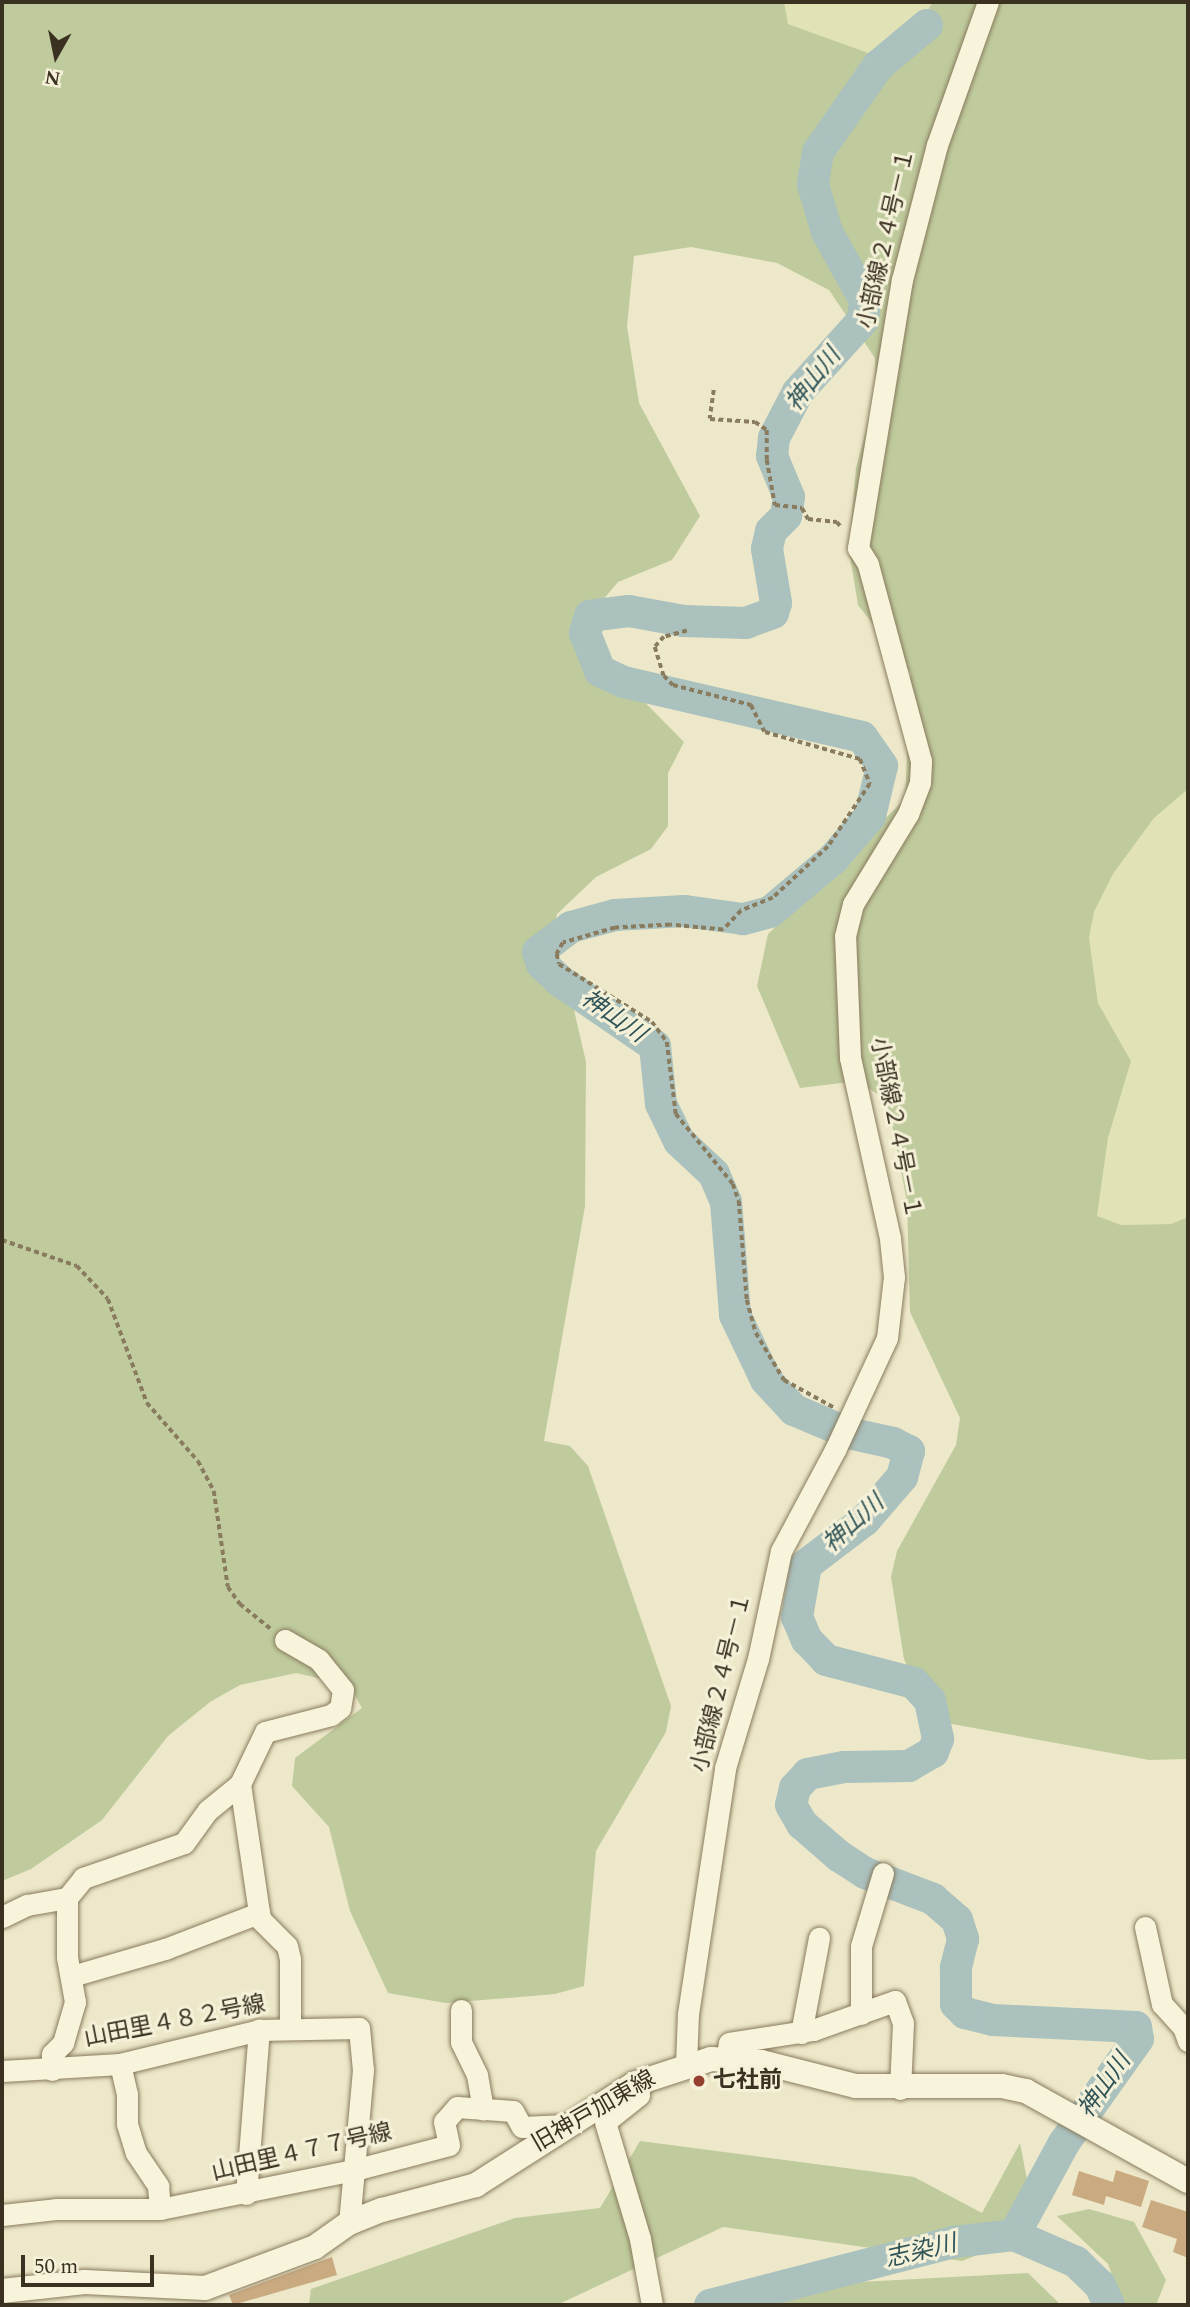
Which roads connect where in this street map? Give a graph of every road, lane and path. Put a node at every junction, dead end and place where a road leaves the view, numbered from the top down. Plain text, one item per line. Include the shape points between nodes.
1 (988, 2) edge
2 (714, 390) dead end
3 (858, 548) junction
4 (688, 631) dead end
5 (2, 1240) edge
6 (851, 1417) junction
7 (285, 1640) joint
8 (240, 1784) junction
9 (883, 1873) dead end
10 (67, 1898) junction
11 (259, 1913) junction
12 (2, 1917) edge
13 (1145, 1927) dead end
14 (819, 1938) dead end
15 (72, 1976) junction
16 (461, 2010) dead end
17 (862, 2014) junction
18 (290, 2028) junction
19 (259, 2030) junction
20 (801, 2033) junction
21 (1188, 2041) edge
22 (726, 2060) junction
23 (120, 2064) junction
24 (687, 2065) junction
25 (52, 2070) junction
26 (2, 2071) edge
27 (634, 2084) junction
28 (900, 2089) junction
29 (483, 2109) junction
30 (566, 2125) junction
31 (354, 2170) junction
32 (1188, 2181) edge
33 (246, 2194) junction
34 (160, 2209) junction
35 (2, 2215) edge
36 (349, 2223) junction
37 (2, 2291) edge
38 (652, 2305) edge

1 - 3 street, 小部線２４号－１ via 937,145 902,280
2 - 3 path via 710,419 755,422 767,430 766,460 775,505 802,508 808,519 837,522
3 - 6 street, 小部線２４号－１ via 867,564 921,761 920,782 908,814 853,904 845,936 850,1058 890,1238 894,1277 887,1338
4 - 6 path via 664,637 655,647 664,677 673,685 751,705 765,732 860,759 870,784 828,847 773,898 741,912 723,930 670,925 615,928 564,943 557,954 559,964 652,1022 667,1042 676,1114 733,1184 747,1300 756,1333 784,1380
5 - 7 path via 77,1266 108,1299 147,1403 198,1461 214,1491 228,1587 240,1604
6 - 24 street, 小部線２４号－１ via 781,1551 758,1659 726,1768 688,2014
7 - 8 street via 319,1660 343,1690 340,1708 331,1715 265,1732
8 - 10 street via 207,1811 184,1843 83,1878
8 - 11 street
9 - 17 street via 861,1946
10 - 12 street via 27,1905
10 - 15 street via 67,1957
11 - 15 street
11 - 18 street via 287,1946
13 - 21 street via 1162,2004 1183,2027
14 - 20 street
15 - 25 street via 75,2002 63,2043 52,2054
16 - 29 street via 461,2042 477,2075
17 - 20 street
17 - 28 street via 895,2001 903,2023
18 - 19 street, 山田里４８２号線
18 - 31 street, 山田里４８２号線 via 359,2028 363,2070
19 - 23 street, 山田里４８２号線
19 - 33 street
20 - 22 street via 729,2043
22 - 24 street, 旧神戸加東線
22 - 28 street, 旧神戸加東線 via 761,2062 856,2086
23 - 25 street, 山田里４８２号線
23 - 34 street via 127,2124 136,2153 158,2186
24 - 27 street, 旧神戸加東線
25 - 26 street, 山田里４８２号線
27 - 30 street, 旧神戸加東線
27 - 38 street via 639,2095 605,2122 639,2239
28 - 32 street, 旧神戸加東線 via 1002,2086 1051,2102
29 - 30 street, 山田里４７７号線 via 513,2111 522,2127
29 - 31 street, 山田里４７７号線 via 457,2107 448,2113 444,2122 449,2145
30 - 36 street, 旧神戸加東線 via 476,2185
31 - 33 street, 山田里４７７号線
31 - 36 street
33 - 34 street, 山田里４７７号線
34 - 35 street, 山田里４７７号線 via 56,2209
36 - 37 street, 旧神戸加東線 via 315,2247 205,2288 85,2282

